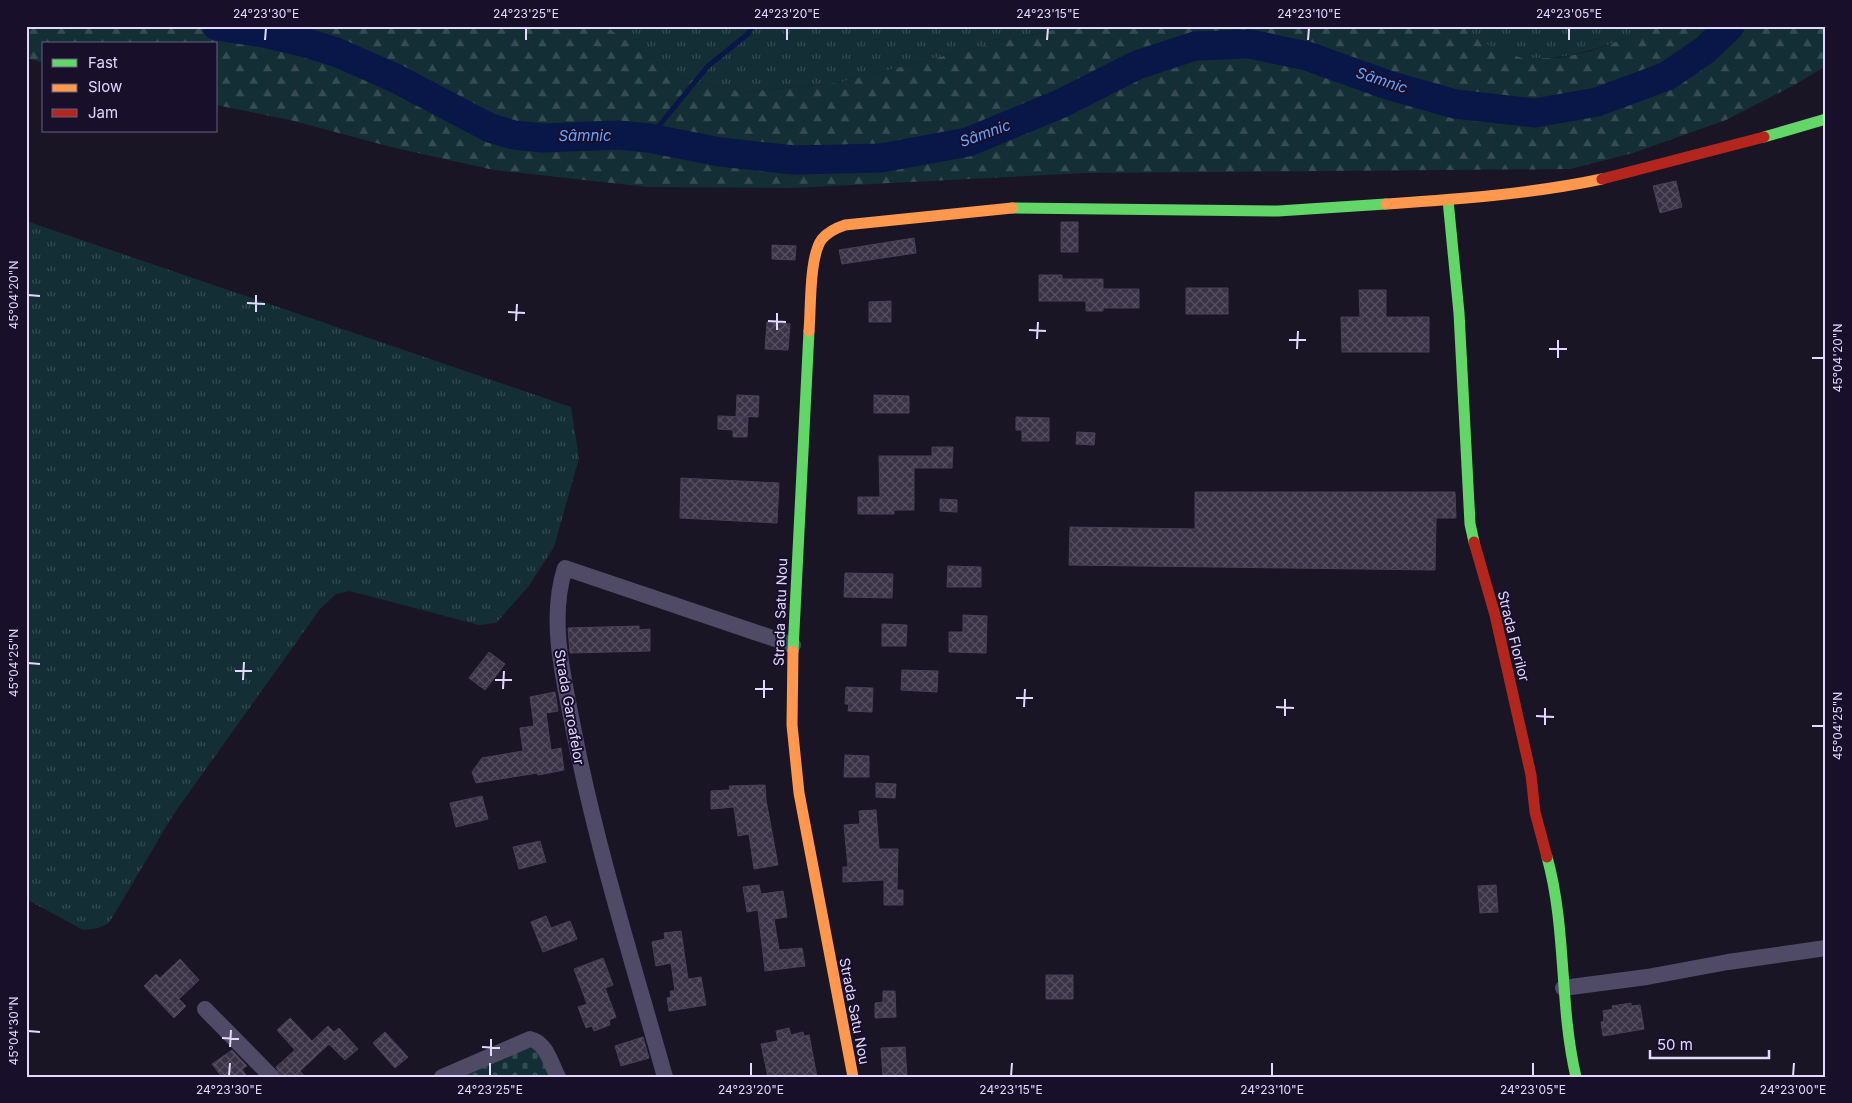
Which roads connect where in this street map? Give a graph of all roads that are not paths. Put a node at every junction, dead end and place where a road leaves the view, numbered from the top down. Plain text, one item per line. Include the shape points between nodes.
1 (1826, 119) edge
2 (1448, 200) junction
3 (793, 644) junction
4 (1826, 948) edge
5 (1563, 988) junction
6 (205, 1009) dead end
7 (272, 1077) edge
8 (442, 1077) edge
9 (558, 1077) edge
10 (665, 1077) edge
11 (853, 1077) edge
12 (1576, 1077) edge

1 - 2 street via 1788,132 1564,187
2 - 3 street, Strada Satu Nou via 1278,211 1014,208 845,225 832,230 817,246 813,268
2 - 5 street, Strada Florilor via 1459,313 1470,524 1495,615 1531,776 1535,812 1552,875 1558,907
3 - 10 street, Strada Garoafelor via 565,568 560,584 557,611 559,648 583,779
3 - 11 street, Strada Satu Nou via 792,725 796,771
4 - 5 street
5 - 12 street, Strada Florilor via 1569,1047
6 - 7 street
8 - 9 street via 530,1038 542,1044

